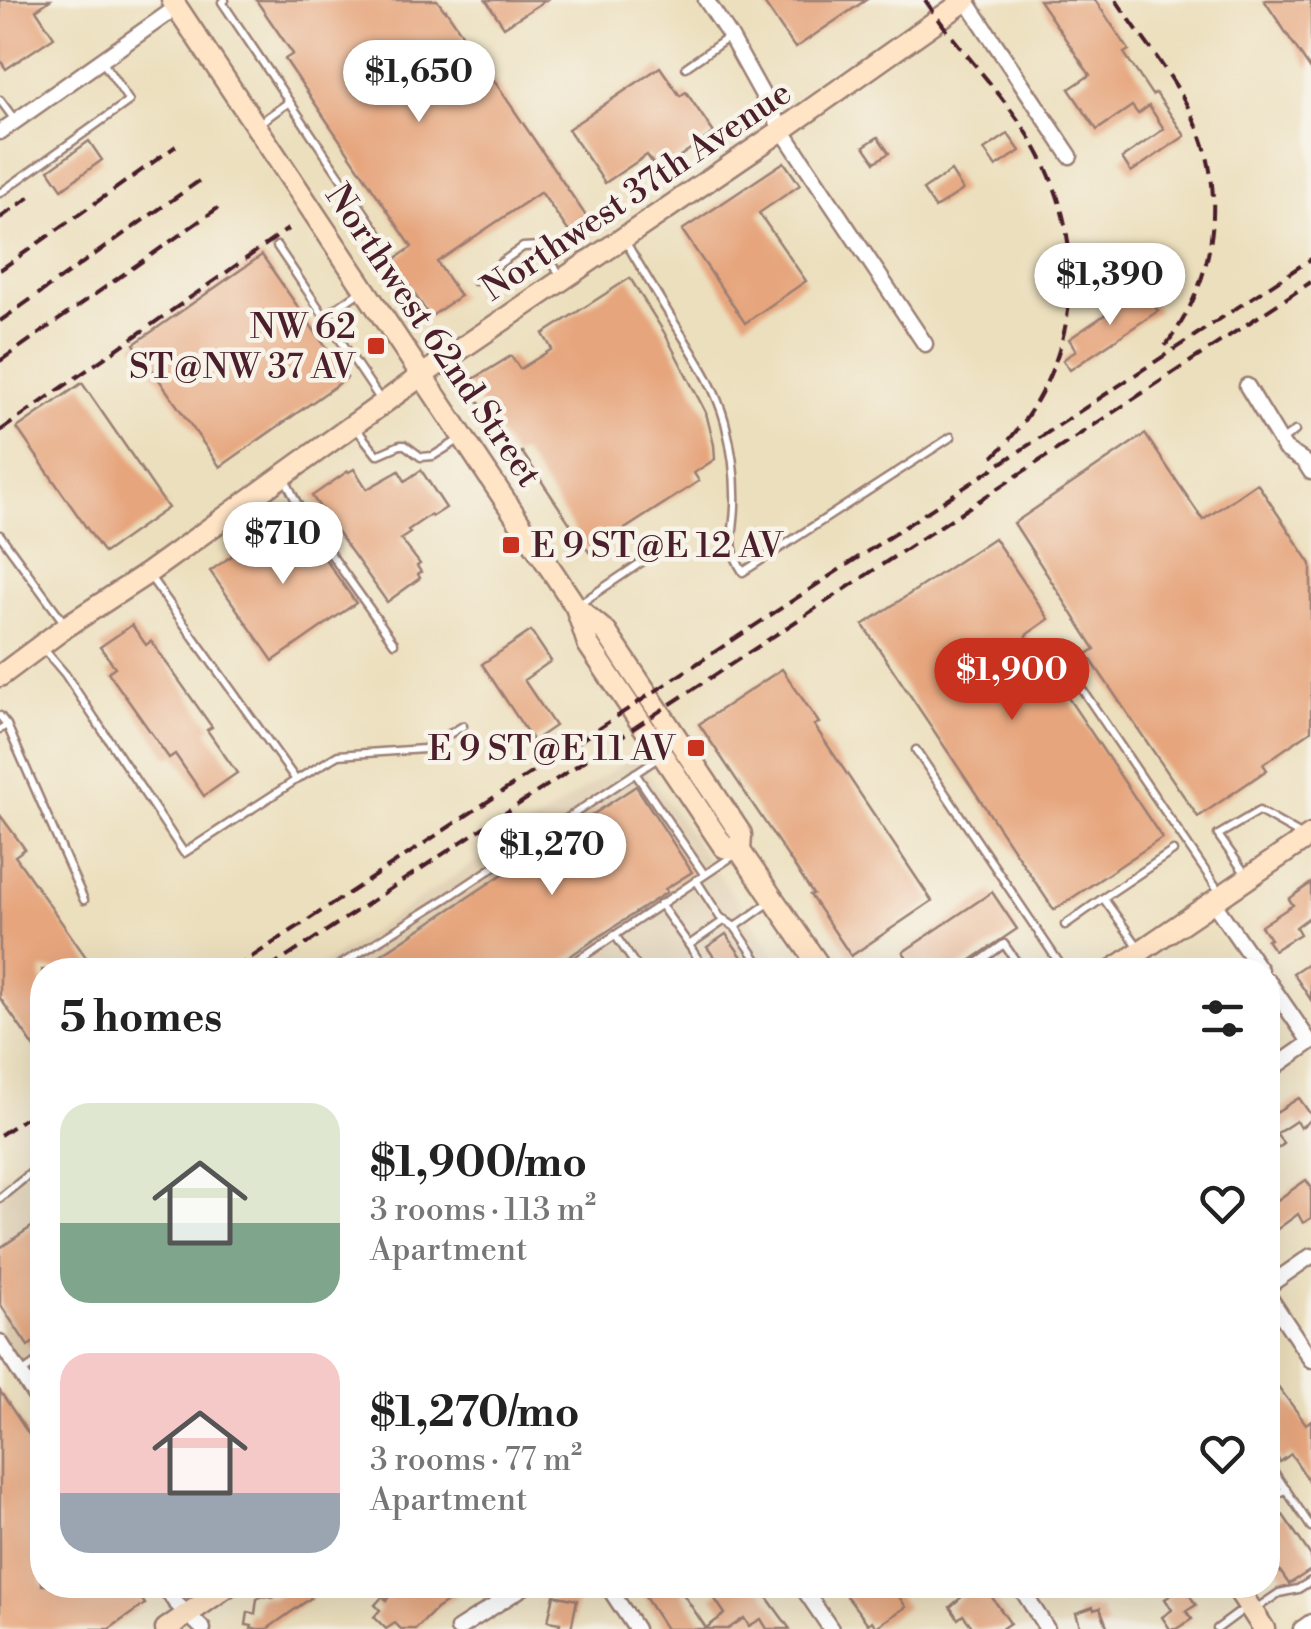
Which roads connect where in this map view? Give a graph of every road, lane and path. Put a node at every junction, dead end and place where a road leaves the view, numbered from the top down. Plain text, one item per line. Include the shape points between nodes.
1 (226, 0) edge
2 (706, 0) edge
3 (966, 0) edge
4 (174, 4) edge
5 (730, 36) junction
6 (102, 60) junction
7 (686, 67) dead end
8 (0, 100) edge
9 (290, 102) junction
10 (15, 121) junction
11 (255, 126) junction
12 (782, 130) junction
13 (0, 132) edge
14 (1070, 156) dead end
15 (0, 194) edge
16 (623, 238) junction
17 (276, 246) dead end
18 (388, 249) dead end
19 (564, 279) junction
20 (475, 281) dead end
21 (364, 289) junction
22 (324, 316) junction
23 (925, 344) dead end
24 (421, 376) junction
25 (1247, 386) dead end
26 (383, 403) junction
27 (354, 424) junction
28 (1295, 431) dead end
29 (951, 436) dead end
30 (462, 438) junction
31 (1280, 441) junction
32 (1311, 471) edge
33 (284, 475) junction
34 (0, 535) edge
35 (673, 541) dead end
36 (148, 573) junction
37 (576, 606) junction
38 (67, 626) junction
39 (394, 643) dead end
40 (41, 646) junction
41 (1056, 650) dead end
42 (0, 676) edge
43 (639, 702) junction
44 (0, 716) edge
45 (463, 726) dead end
46 (3, 727) edge
47 (916, 750) dead end
48 (662, 755) junction
49 (635, 773) junction
50 (296, 780) junction
51 (1309, 837) edge
52 (740, 851) junction
53 (1173, 851) dead end
54 (704, 874) junction
55 (1248, 878) junction
56 (696, 880) junction
57 (1104, 898) junction
58 (774, 899) junction
59 (84, 900) dead end
60 (1218, 900) junction
61 (660, 904) junction
62 (725, 920) junction
63 (1065, 925) dead end
64 (736, 927) junction
65 (615, 935) junction
66 (689, 945) junction
67 (1142, 951) junction
68 (351, 958) edge
69 (581, 958) edge
70 (631, 958) edge
71 (697, 958) edge
72 (756, 958) edge
73 (809, 958) edge
74 (985, 958) edge
75 (1014, 958) edge
76 (1056, 958) edge
77 (1131, 958) edge
78 (1253, 958) edge
79 (1280, 997) edge
80 (1311, 1042) edge
81 (1280, 1064) edge
82 (30, 1174) edge
83 (0, 1198) edge
84 (1311, 1256) edge
85 (1280, 1278) edge
86 (1280, 1313) edge
87 (0, 1342) edge
88 (1311, 1360) edge
89 (30, 1367) edge
90 (20, 1374) junction
91 (30, 1389) edge
92 (1280, 1481) edge
93 (1286, 1490) junction
94 (1280, 1494) edge
95 (1311, 1527) edge
96 (1311, 1580) edge
97 (1280, 1593) edge
98 (173, 1598) edge
99 (214, 1598) edge
100 (506, 1598) edge
101 (616, 1598) edge
102 (810, 1598) edge
103 (1027, 1598) edge
104 (1274, 1598) edge
105 (1255, 1615) edge
106 (196, 1621) edge
107 (1311, 1622) edge
108 (166, 1629) edge
109 (458, 1629) edge
110 (636, 1629) edge
111 (831, 1629) edge
112 (1047, 1629) edge
113 (1217, 1629) edge
114 (1301, 1629) edge

1 - 9 lane
2 - 5 street
3 - 12 street, Northwest 37th Avenue
3 - 14 street
4 - 6 street
4 - 11 street, Northwest 62nd Street
5 - 7 lane
5 - 12 street
6 - 10 street
6 - 15 lane via 129,101
8 - 10 lane
9 - 11 lane
9 - 18 lane
10 - 13 street
11 - 21 street, Northwest 62nd Street
12 - 16 street, Northwest 37th Avenue
12 - 23 street
16 - 19 street, Northwest 37th Avenue
16 - 29 lane via 720,403 734,467 731,544 743,572
17 - 22 lane
19 - 20 lane via 538,246 522,247
19 - 24 street, Northwest 37th Avenue
21 - 22 lane
21 - 24 street, Northwest 62nd Street
22 - 26 lane
24 - 26 street, Northwest 37th Avenue
24 - 30 street, Northwest 62nd Street
25 - 31 street
26 - 27 street, Northwest 37th Avenue
27 - 30 lane via 377,455 400,445 433,456
27 - 33 street, Northwest 37th Avenue
28 - 31 lane
30 - 37 street, Northwest 62nd Street
31 - 32 street
33 - 36 street, Northwest 37th Avenue
33 - 39 lane via 303,516
34 - 38 lane
35 - 37 lane
36 - 38 street, Northwest 37th Avenue
36 - 50 lane
37 - 43 street, Northwest 62nd Street via 606,632
38 - 40 street, Northwest 37th Avenue
40 - 42 street, Northwest 37th Avenue
40 - 50 lane via 184,853
41 - 60 lane
43 - 48 street
43 - 52 street via 741,834
44 - 46 lane
45 - 50 lane via 424,748 338,755
46 - 59 lane
47 - 76 lane
48 - 49 lane
48 - 52 street via 724,847
49 - 54 lane
49 - 68 lane
51 - 55 street
51 - 55 lane via 1258,811 1218,835
52 - 54 lane
52 - 58 street
53 - 57 lane
54 - 56 lane
55 - 60 street
56 - 61 lane
56 - 62 lane
57 - 63 lane
57 - 67 lane
58 - 64 lane
58 - 73 street
60 - 67 street
60 - 78 street
61 - 65 lane
61 - 66 lane
62 - 64 lane
62 - 66 lane
64 - 72 lane
65 - 69 lane
65 - 70 lane
66 - 71 lane
67 - 77 street
74 - 75 lane via 1004,944
79 - 80 street
80 - 81 street
82 - 83 lane
84 - 85 street
86 - 88 street
87 - 90 street
89 - 90 lane
90 - 91 street
92 - 93 lane
93 - 94 lane
93 - 95 lane
96 - 97 lane
98 - 106 street
99 - 106 street
100 - 109 street
101 - 110 street
102 - 111 street
103 - 112 street
104 - 105 lane
105 - 113 lane
106 - 108 street
107 - 114 street

